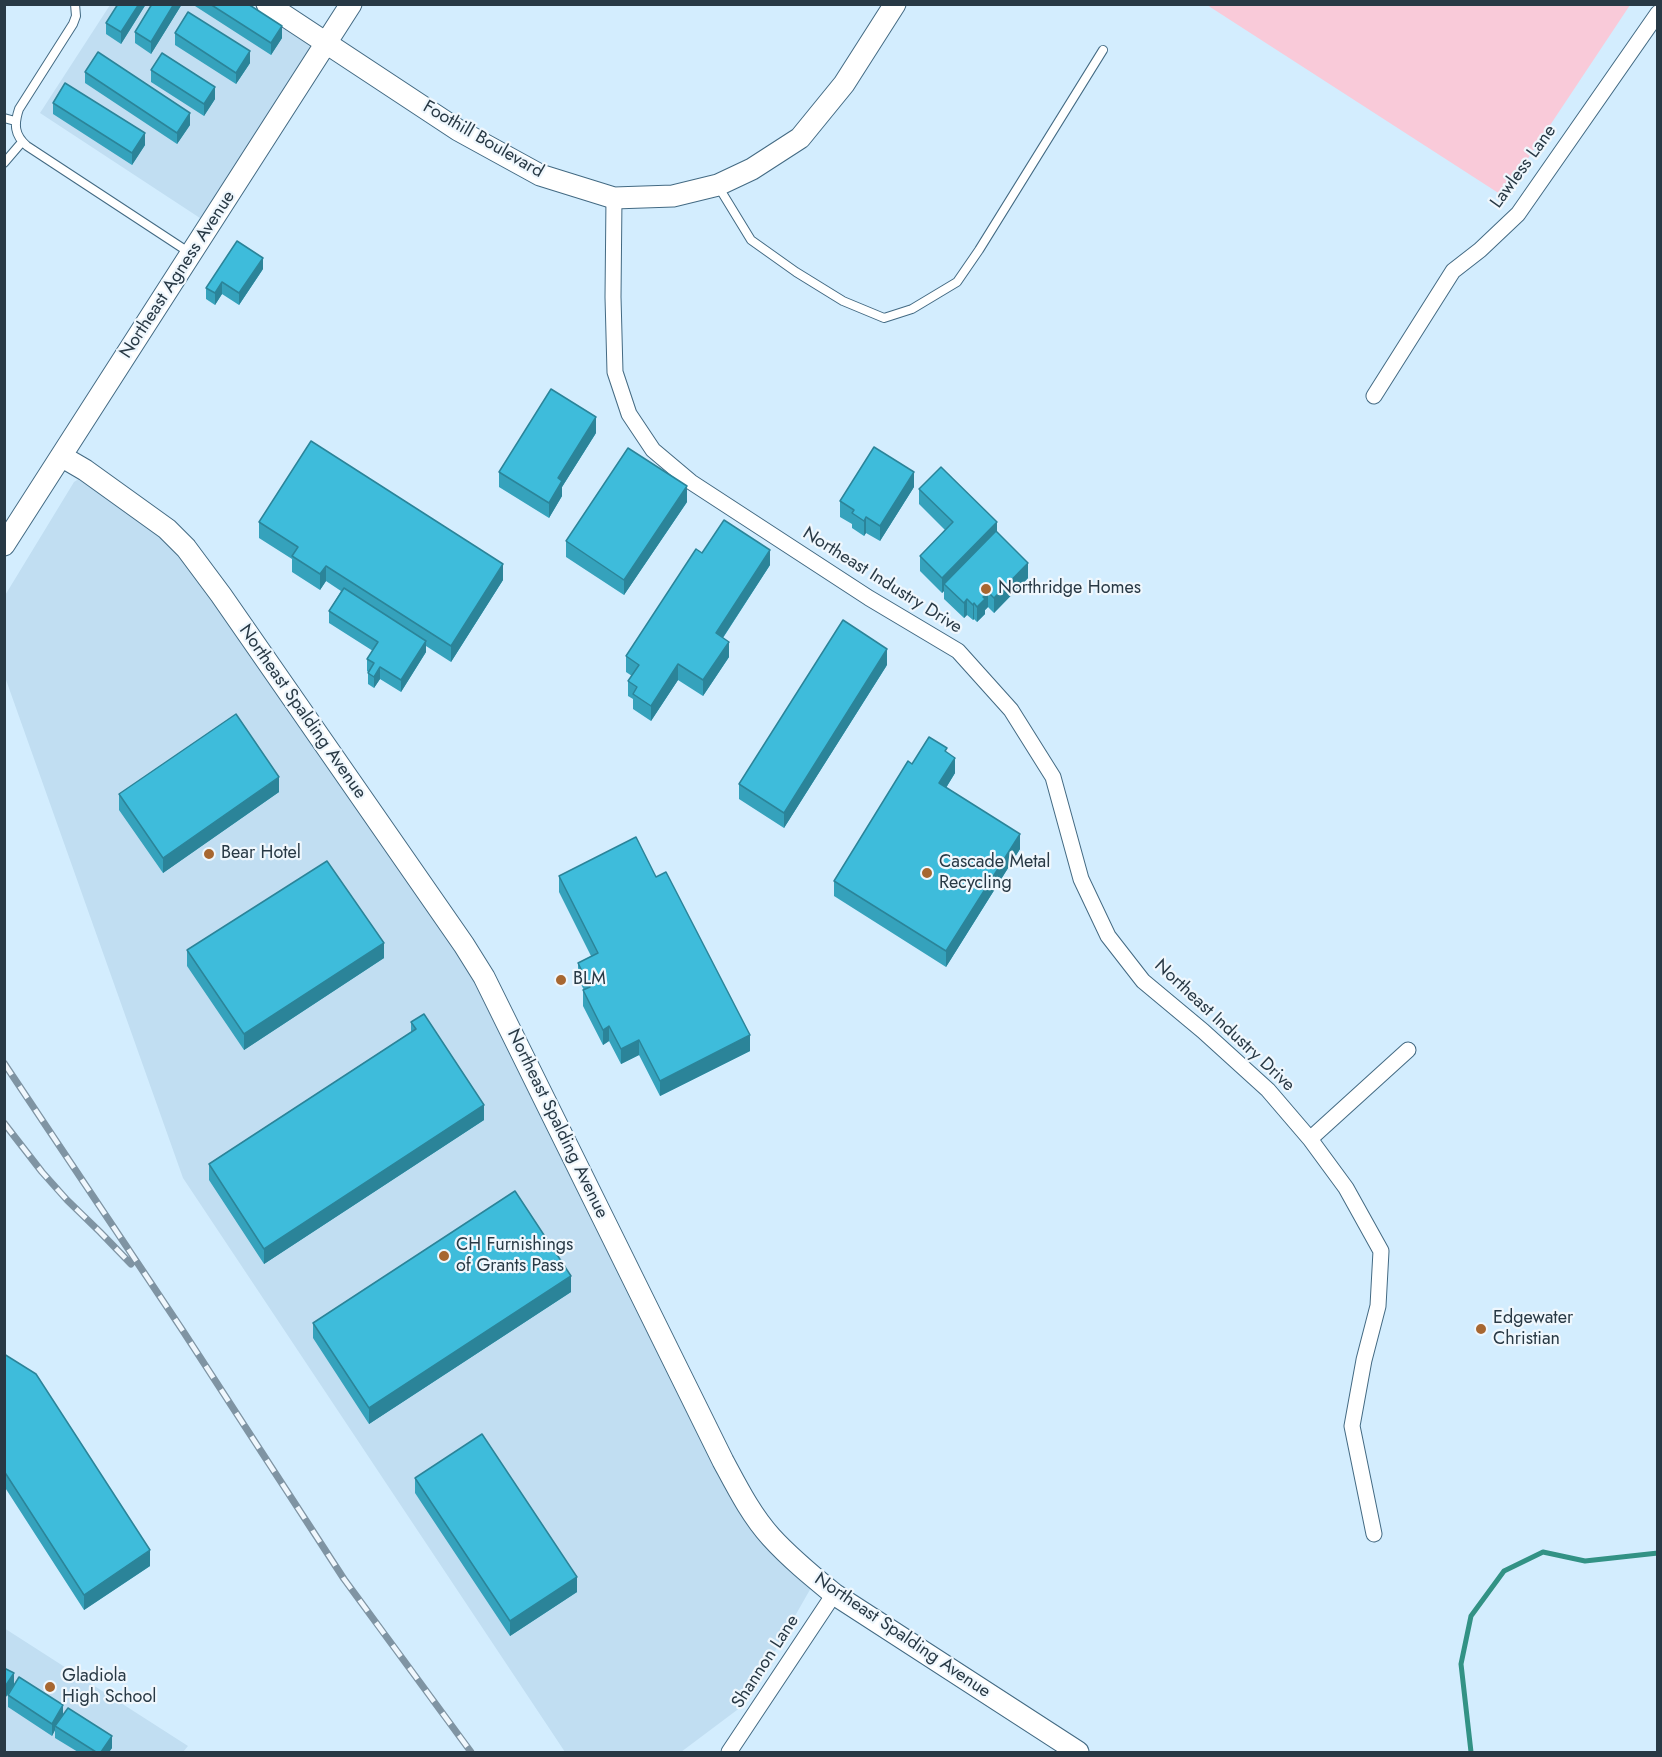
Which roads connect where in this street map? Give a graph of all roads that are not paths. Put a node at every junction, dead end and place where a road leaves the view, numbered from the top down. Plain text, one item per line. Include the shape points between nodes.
1 (75, 4) edge
2 (267, 4) edge
3 (351, 4) edge
4 (895, 4) edge
5 (1658, 13) edge
6 (326, 43) junction
7 (1103, 50) dead end
8 (4, 118) edge
9 (15, 121) junction
10 (22, 142) junction
11 (4, 163) edge
12 (718, 185) junction
13 (614, 198) junction
14 (191, 254) junction
15 (1374, 396) dead end
16 (62, 456) junction
17 (4, 545) edge
18 (1408, 1050) dead end
19 (1310, 1139) junction
20 (1374, 1534) dead end
21 (834, 1594) junction
22 (729, 1752) edge
23 (1078, 1752) edge

1 - 9 lane via 73,24
2 - 6 street, Foothill Boulevard
3 - 6 street, Northeast Agness Avenue
4 - 12 street, Foothill Boulevard via 844,84 800,138 752,169
5 - 15 street, Lawless Lane via 1518,214 1453,271
6 - 13 street, Foothill Boulevard via 458,130 540,175
6 - 14 street, Northeast Agness Avenue
7 - 12 lane via 957,282 912,309 884,318 843,301 796,272 751,240
8 - 9 lane
9 - 10 lane
10 - 11 lane
10 - 14 lane
12 - 13 street, Foothill Boulevard via 673,196
13 - 19 street, Northeast Industry Drive via 615,372 629,414 653,450 691,482 958,651 1011,710 1053,777 1081,879 1108,936 1143,981 1268,1090
14 - 16 street, Northeast Agness Avenue
16 - 17 street, Northeast Agness Avenue
16 - 21 street, Northeast Spalding Avenue via 146,513 186,548 464,945 484,977 742,1498 770,1536
18 - 19 street
19 - 20 street, Northeast Industry Drive via 1346,1188 1381,1251 1378,1306 1352,1426
21 - 22 street, Shannon Lane
21 - 23 street, Northeast Spalding Avenue

